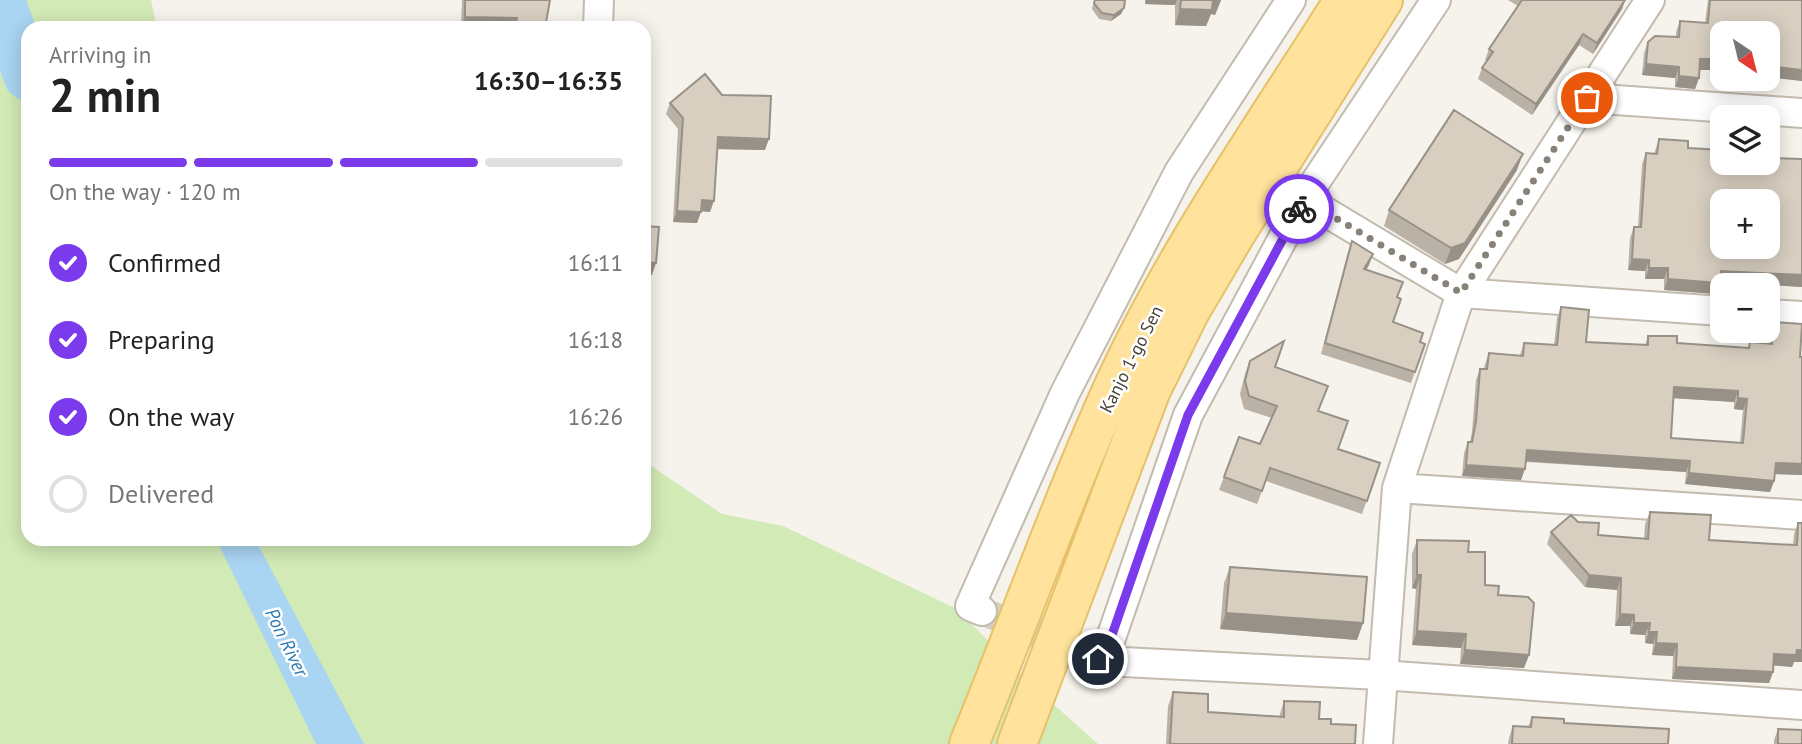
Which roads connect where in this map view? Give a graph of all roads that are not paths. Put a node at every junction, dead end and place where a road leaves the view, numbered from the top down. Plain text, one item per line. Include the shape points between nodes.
1 (599, 0) edge
2 (1291, 0) edge
3 (1344, 0) edge
4 (1383, 0) edge
5 (1436, 0) edge
6 (1650, 0) edge
7 (598, 21) edge
8 (1587, 98) junction
9 (1802, 113) edge
10 (1304, 199) junction
11 (1461, 293) junction
12 (1710, 310) edge
13 (1780, 315) edge
14 (1802, 316) edge
15 (1397, 488) junction
16 (1802, 515) edge
17 (982, 611) dead end
18 (1381, 675) junction
19 (1802, 705) edge
20 (969, 744) edge
21 (1017, 744) edge
22 (1378, 744) edge

1 - 7 street
2 - 17 street via 1179,172 1065,393 970,606
3 - 20 main road, Kanjo 1-go Sen via 1205,221 1115,384
4 - 21 main road, Kanjo 1-go Sen via 1236,233 1151,390
5 - 10 street
6 - 8 street
8 - 9 street
8 - 11 street
10 - 11 street
10 - 18 street via 1188,415 1095,658
11 - 12 street
11 - 15 street
13 - 14 street
15 - 16 street
15 - 18 street
18 - 19 street
18 - 22 street

